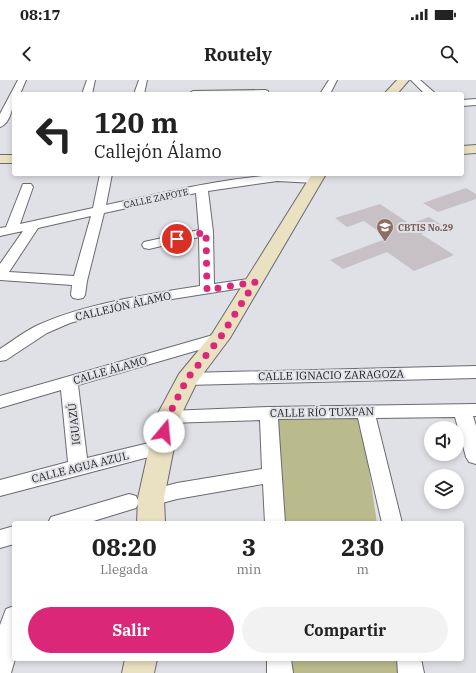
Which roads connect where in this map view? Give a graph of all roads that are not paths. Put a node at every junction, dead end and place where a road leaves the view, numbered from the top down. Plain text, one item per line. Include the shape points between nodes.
1 (22, 80) edge
2 (91, 80) edge
3 (143, 80) edge
4 (333, 80) edge
5 (403, 80) edge
6 (415, 80) edge
7 (264, 91) edge
8 (16, 92) edge
9 (88, 92) edge
10 (140, 92) edge
11 (240, 92) edge
12 (327, 92) edge
13 (392, 92) edge
14 (429, 92) edge
15 (12, 101) edge
16 (476, 102) edge
17 (464, 103) edge
18 (0, 125) edge
19 (12, 125) edge
20 (476, 149) edge
21 (464, 150) edge
22 (0, 159) edge
23 (12, 159) edge
24 (106, 176) edge
25 (317, 176) edge
26 (27, 187) dead end
27 (202, 188) junction
28 (99, 210) junction
29 (34, 225) junction
30 (5, 231) edge
31 (206, 232) junction
32 (149, 245) dead end
33 (0, 276) edge
34 (80, 280) junction
35 (255, 282) junction
36 (207, 290) junction
37 (78, 295) dead end
38 (220, 338) junction
39 (0, 356) edge
40 (476, 372) edge
41 (187, 379) junction
42 (69, 382) junction
43 (0, 402) edge
44 (469, 410) edge
45 (364, 411) junction
46 (269, 413) junction
47 (168, 417) junction
48 (161, 447) junction
49 (476, 457) edge
50 (78, 467) junction
51 (273, 475) junction
52 (0, 488) edge
53 (151, 498) junction
54 (129, 502) dead end
55 (65, 521) edge
56 (151, 521) edge
57 (275, 521) edge
58 (392, 521) edge
59 (12, 536) edge
60 (0, 539) edge
61 (12, 624) edge
62 (140, 661) edge
63 (279, 661) edge
64 (410, 661) edge
65 (0, 669) edge
66 (138, 673) edge
67 (280, 673) edge
68 (411, 673) edge

1 - 8 street
2 - 9 street
3 - 10 street
4 - 12 street
5 - 13 street
6 - 14 street
7 - 11 street
15 - 18 street
16 - 17 street
18 - 19 street
20 - 21 street
22 - 23 street
24 - 28 street
25 - 27 street, CALLE ZAPOTE
25 - 35 street
26 - 30 street
27 - 28 street, CALLE ZAPOTE
27 - 31 street
28 - 29 street, CALLE ZAPOTE
28 - 34 street
29 - 30 street, CALLE ZAPOTE
29 - 33 street
31 - 32 street
31 - 36 street
33 - 34 street
34 - 37 street
35 - 36 street, CALLEJÓN ÁLAMO
35 - 38 street
36 - 39 street, CALLEJÓN ÁLAMO via 126,304 65,320 41,330
38 - 41 street
38 - 42 street, CALLE ÁLAMO
40 - 41 street, CALLE IGNACIO ZARAGOZA
41 - 47 street
42 - 43 street, CALLE ÁLAMO
42 - 50 street, IGUAZÚ
44 - 45 street, CALLE RÍO TUXPAN
44 - 49 street
45 - 46 street, CALLE RÍO TUXPAN
45 - 58 street
46 - 47 street, CALLE RÍO TUXPAN
46 - 51 street
47 - 48 street
48 - 50 street, CALLE AGUA AZUL
48 - 53 street
50 - 52 street, CALLE AGUA AZUL
51 - 53 street via 177,491
51 - 57 street
53 - 56 street
54 - 55 street
59 - 60 street
61 - 65 street
62 - 66 street
63 - 67 street
64 - 68 street

